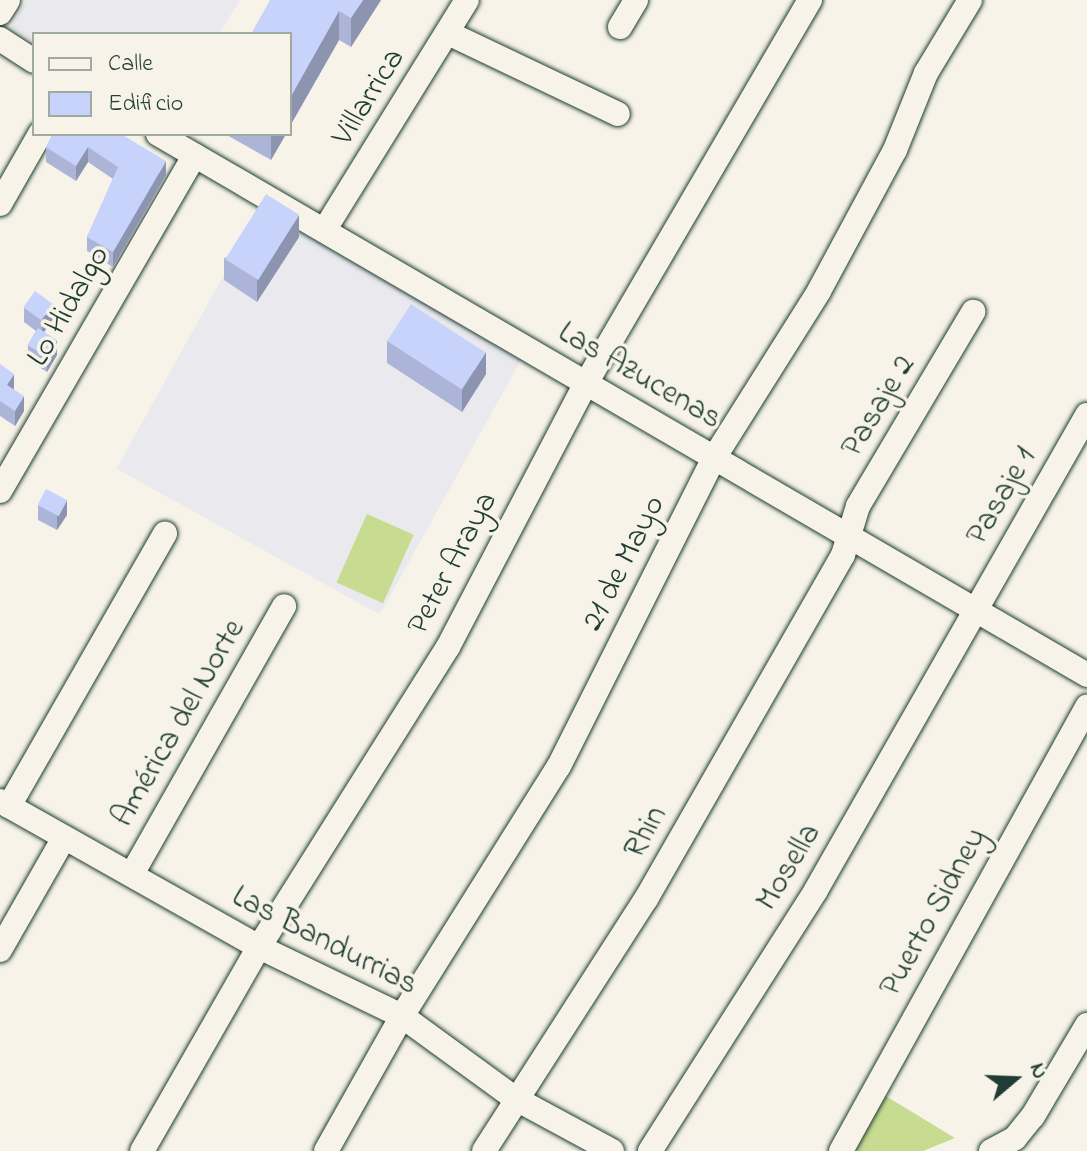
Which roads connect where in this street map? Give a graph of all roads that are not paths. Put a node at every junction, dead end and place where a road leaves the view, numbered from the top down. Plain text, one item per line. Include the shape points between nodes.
1 (8, 0) edge
2 (467, 0) edge
3 (636, 0) edge
4 (810, 0) edge
5 (970, 0) edge
6 (0, 13) edge
7 (620, 27) dead end
8 (448, 33) junction
9 (0, 39) edge
10 (32, 60) edge
11 (618, 114) dead end
12 (39, 136) edge
13 (162, 136) edge
14 (195, 155) junction
15 (0, 204) edge
16 (325, 229) junction
17 (973, 312) dead end
18 (585, 385) junction
19 (1087, 415) edge
20 (714, 458) junction
21 (0, 491) edge
22 (165, 534) dead end
23 (850, 538) junction
24 (284, 606) dead end
25 (974, 611) junction
26 (1087, 675) edge
27 (1087, 707) edge
28 (4, 804) edge
29 (64, 838) junction
30 (132, 874) junction
31 (259, 947) junction
32 (0, 950) edge
33 (402, 1016) junction
34 (1087, 1025) edge
35 (516, 1099) junction
36 (142, 1151) edge
37 (326, 1151) edge
38 (484, 1151) edge
39 (612, 1151) edge
40 (650, 1151) edge
41 (841, 1151) edge
42 (991, 1151) edge

1 - 6 street
2 - 8 street, Villarrica
3 - 7 street
4 - 18 street, Peter Araya
5 - 20 street, 21 de Mayo via 926,73 895,150 819,291
8 - 11 street
8 - 16 street, Villarrica
9 - 10 street
12 - 15 street
13 - 14 street, Las Azucenas
14 - 16 street, Las Azucenas
14 - 21 street, Lo Hidalgo
16 - 18 street, Las Azucenas
17 - 23 street, Pasaje 2 via 858,506
18 - 20 street, Las Azucenas
18 - 31 street, Peter Araya via 448,647
19 - 25 street, Pasaje 1
20 - 23 street, Las Azucenas
20 - 33 street, 21 de Mayo via 559,766
22 - 28 street
23 - 25 street, Las Azucenas
23 - 35 street, Rhin via 646,899
24 - 30 street, América del Norte
25 - 26 street, Las Azucenas
25 - 40 street, Mosella via 816,890
27 - 41 street, Puerto Sidney
28 - 29 street, Las Bandurrias
29 - 30 street, Las Bandurrias
29 - 32 street
30 - 31 street, Las Bandurrias
31 - 33 street, Las Bandurrias
31 - 36 street, Peter Araya
33 - 35 street, Las Bandurrias
33 - 37 street, 21 de Mayo
34 - 42 street via 1033,1116 1015,1138
35 - 38 street, Rhin
35 - 39 street, Las Bandurrias

